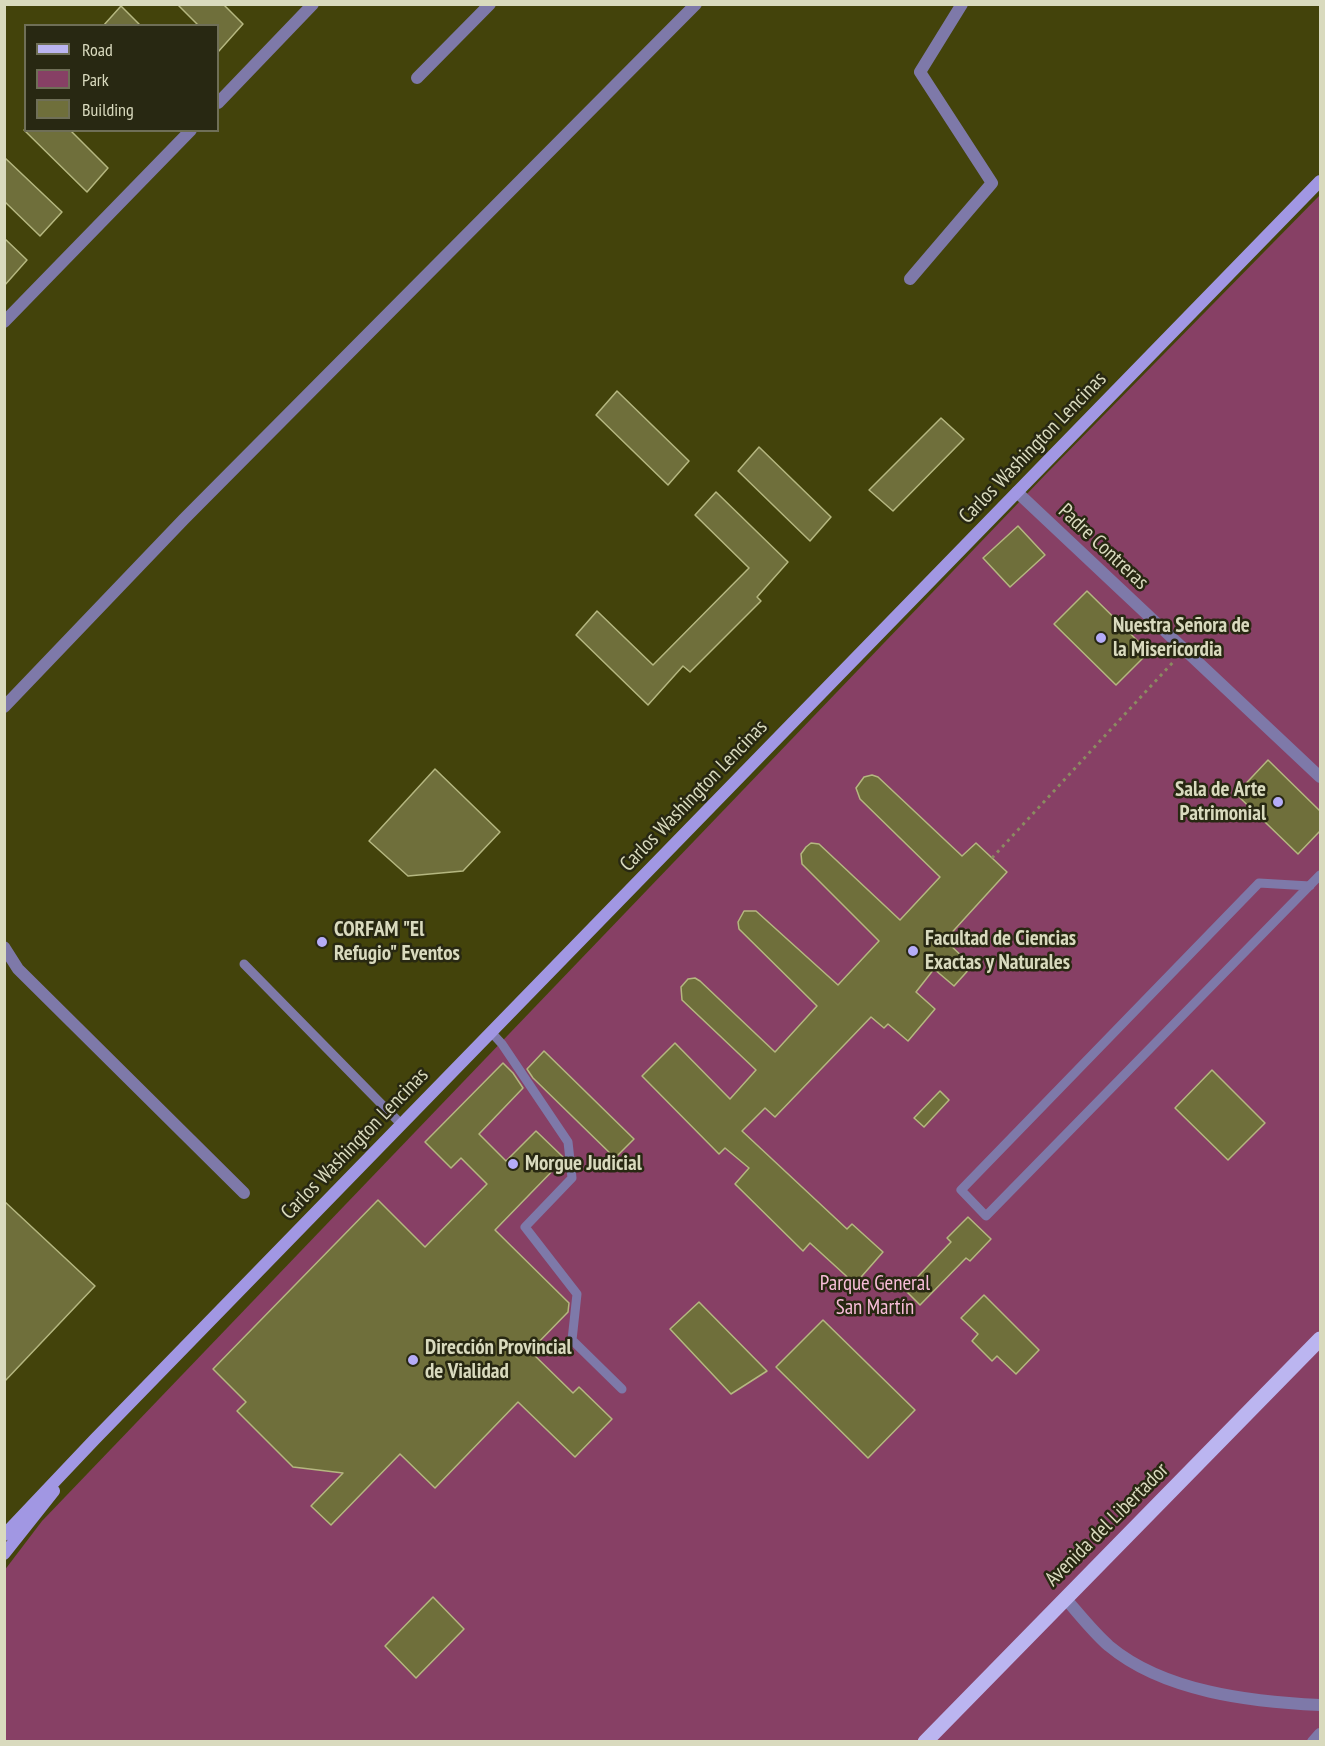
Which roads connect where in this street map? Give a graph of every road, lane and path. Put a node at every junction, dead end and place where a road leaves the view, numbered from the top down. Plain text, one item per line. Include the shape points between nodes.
1 (313, 4) edge
2 (490, 4) edge
3 (696, 4) edge
4 (962, 4) edge
5 (417, 78) dead end
6 (219, 102) edge
7 (188, 132) edge
8 (1320, 180) edge
9 (910, 279) dead end
10 (4, 322) edge
11 (1017, 492) junction
12 (1185, 650) junction
13 (4, 707) edge
14 (1320, 777) edge
15 (992, 858) dead end
16 (1320, 875) edge
17 (1310, 886) junction
18 (4, 947) edge
19 (244, 964) dead end
20 (491, 1032) junction
21 (401, 1124) junction
22 (244, 1193) dead end
23 (1320, 1339) edge
24 (622, 1389) dead end
25 (95, 1439) junction
26 (4, 1534) edge
27 (4, 1554) edge
28 (1065, 1598) junction
29 (1320, 1705) edge
30 (1320, 1734) edge
31 (925, 1742) edge
32 (1313, 1742) edge

1 - 6 street
2 - 5 street
3 - 13 street via 184,519
4 - 9 street via 920,72 992,183
7 - 10 street
8 - 11 main road, Carlos Washington Lencinas
11 - 12 street, Padre Contreras
11 - 20 main road, Carlos Washington Lencinas
12 - 14 street, Padre Contreras
12 - 15 path
16 - 17 lane
17 - 17 lane via 986,1216 961,1190 1259,883
18 - 22 street via 18,969
19 - 21 lane
20 - 21 main road, Carlos Washington Lencinas
20 - 24 lane via 568,1142 572,1178 525,1227 577,1293 572,1340
21 - 25 main road, Carlos Washington Lencinas
23 - 28 main road, Avenida del Libertador
25 - 26 main road, Carlos Washington Lencinas
25 - 27 main road, Carlos Washington Lencinas
28 - 29 street via 1110,1646 1182,1684 1271,1703
28 - 31 main road, Avenida del Libertador
30 - 32 street

